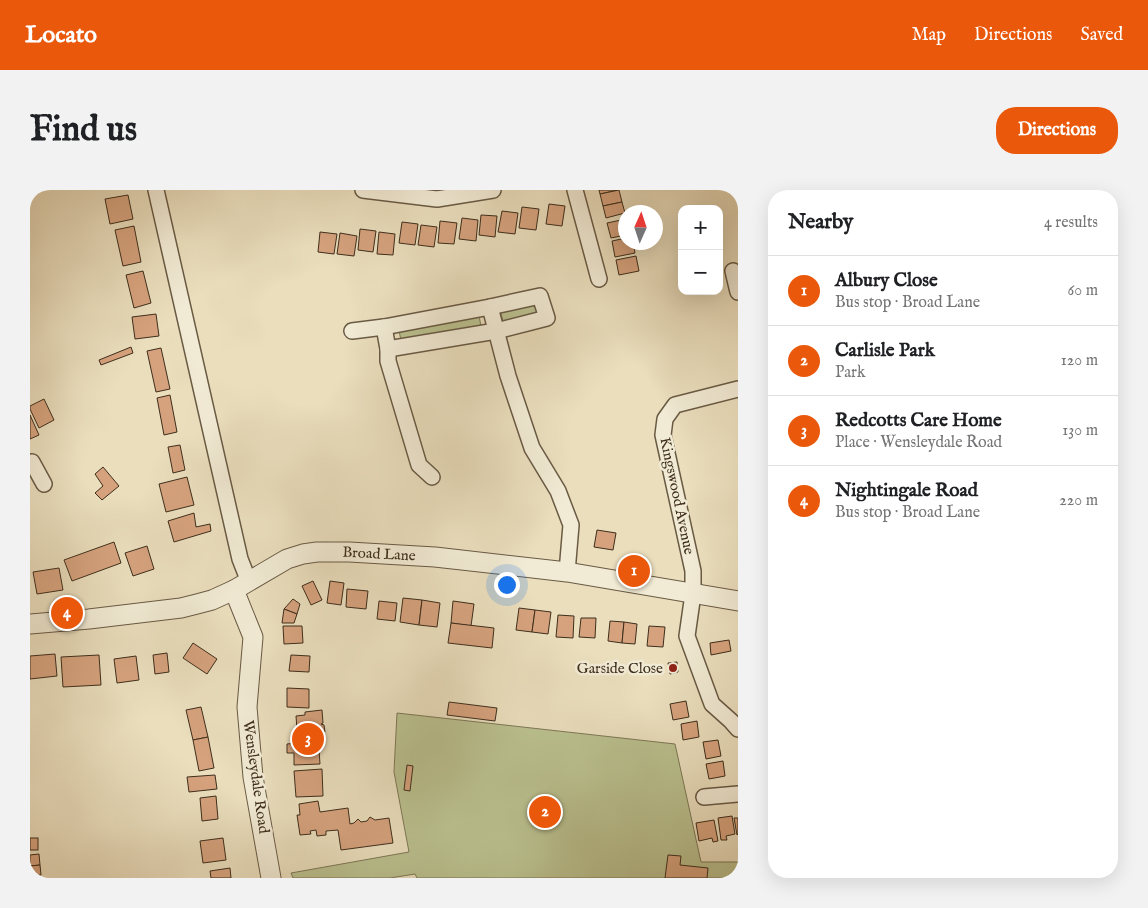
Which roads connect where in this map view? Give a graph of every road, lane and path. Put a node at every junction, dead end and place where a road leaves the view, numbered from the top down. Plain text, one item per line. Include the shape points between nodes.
1 (156, 190) edge
2 (363, 190) edge
3 (493, 190) edge
4 (575, 190) edge
5 (415, 193) edge
6 (733, 271) dead end
7 (599, 279) dead end
8 (738, 292) edge
9 (490, 307) junction
10 (384, 327) junction
11 (352, 331) dead end
12 (496, 331) junction
13 (388, 350) junction
14 (738, 390) edge
15 (36, 460) edge
16 (432, 477) dead end
17 (44, 484) dead end
18 (567, 572) junction
19 (241, 586) junction
20 (693, 594) junction
21 (738, 601) edge
22 (30, 624) edge
23 (738, 729) edge
24 (738, 794) edge
25 (704, 797) dead end
26 (271, 878) edge

1 - 19 street via 240,559
2 - 5 street
3 - 5 street via 437,199
4 - 7 street
6 - 8 street
9 - 10 street
9 - 12 street
9 - 12 street via 540,296 547,318
10 - 11 street
10 - 13 street
12 - 13 street
12 - 18 street via 532,448 558,491 572,525
13 - 16 street via 388,361 418,465
14 - 20 street, Kingswood Avenue via 675,405 666,419 663,435 691,563
15 - 17 street
18 - 19 street, Broad Lane via 435,557 317,552 287,559
18 - 20 street, Broad Lane
19 - 22 street, Broad Lane via 212,600 181,608
19 - 26 street, Wensleydale Road via 253,637 247,706 253,777
20 - 21 street, Broad Lane
20 - 23 street via 687,636 712,704
24 - 25 street

